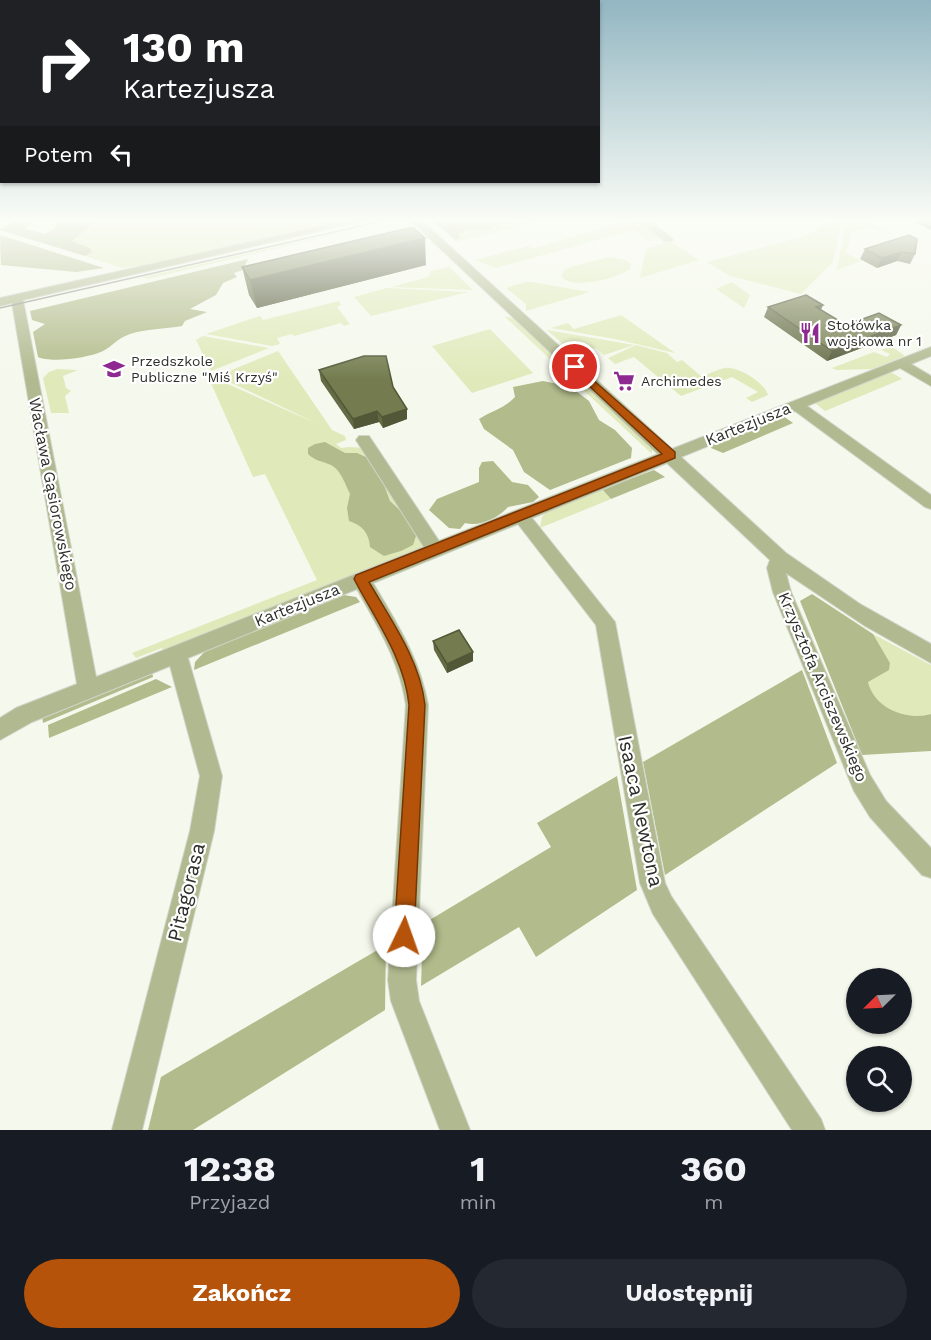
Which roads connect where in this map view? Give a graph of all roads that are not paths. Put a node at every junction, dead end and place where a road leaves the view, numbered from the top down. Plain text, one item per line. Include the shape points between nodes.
1 (129, 273) edge
2 (472, 273) edge
3 (8, 300) edge
4 (931, 351) edge
5 (901, 363) junction
6 (931, 381) edge
7 (796, 405) junction
8 (364, 440) dead end
9 (671, 455) junction
10 (931, 503) edge
11 (520, 515) junction
12 (435, 549) junction
13 (780, 558) junction
14 (361, 579) junction
15 (176, 653) junction
16 (931, 654) edge
17 (88, 689) junction
18 (0, 730) edge
19 (931, 866) edge
20 (127, 1130) edge
21 (455, 1130) edge
22 (810, 1130) edge

1 - 3 street
2 - 9 street
3 - 17 street, Wacława Gąsiorowskiego via 55,497
4 - 5 street, Kartezjusza
5 - 6 street
5 - 7 street, Kartezjusza
7 - 9 street, Kartezjusza
7 - 10 street
8 - 12 street
9 - 11 street, Kartezjusza
9 - 13 street
11 - 12 street, Kartezjusza
11 - 22 street, Isaaca Newtona via 605,622 653,883 662,905
12 - 14 street, Kartezjusza
13 - 16 street via 869,621
13 - 19 street, Krzysztofa Arciszewskiego via 776,568 782,592 862,783 878,809
14 - 15 street, Kartezjusza
14 - 21 street via 410,669 415,687 402,980 405,1001
15 - 17 street, Kartezjusza
15 - 20 street, Pitagorasa via 211,776 202,831
17 - 18 street, Kartezjusza via 24,715

